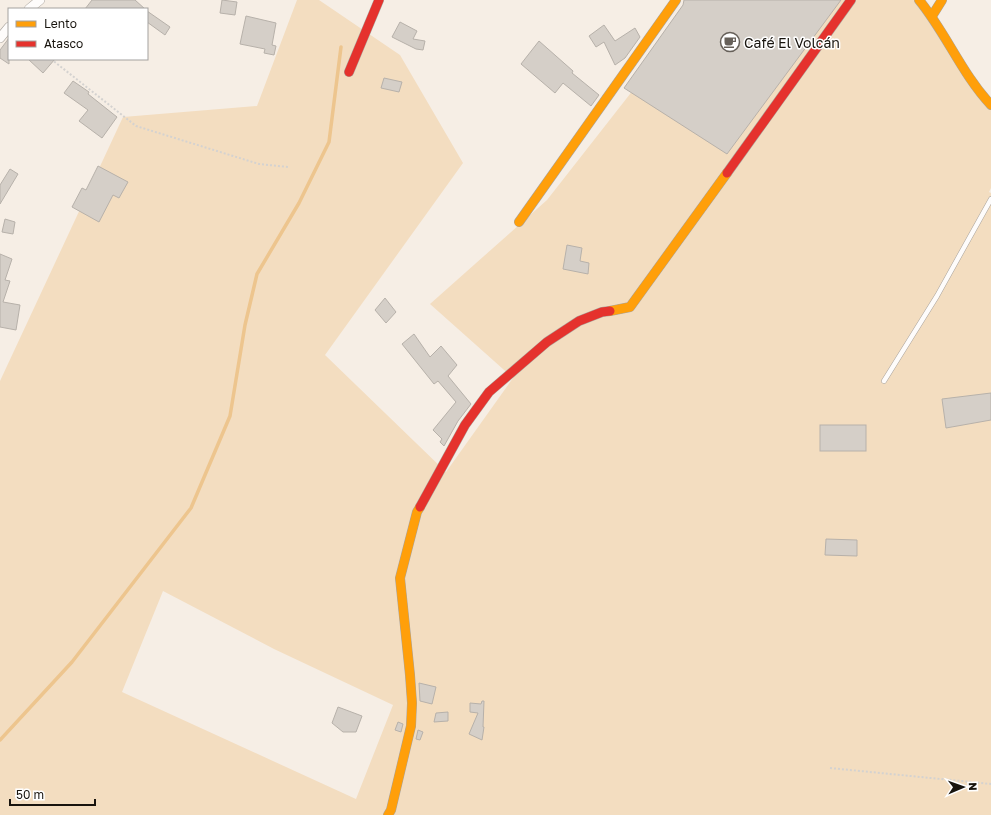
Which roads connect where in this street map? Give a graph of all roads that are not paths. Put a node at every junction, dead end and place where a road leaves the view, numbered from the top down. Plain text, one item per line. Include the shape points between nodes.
1 (40, 0) edge
2 (379, 0) edge
3 (676, 0) edge
4 (851, 0) edge
5 (919, 0) edge
6 (942, 0) edge
7 (30, 8) edge
8 (932, 16) junction
9 (8, 28) edge
10 (0, 38) edge
11 (349, 72) dead end
12 (991, 105) edge
13 (991, 199) edge
14 (519, 222) dead end
15 (884, 380) dead end
16 (388, 815) edge

1 - 7 street
2 - 11 street
3 - 14 street
4 - 16 street via 630,306 602,312 579,321 547,342 489,392 465,425 417,512 400,578 411,682 411,726
5 - 8 street
6 - 8 street
8 - 12 street via 967,77
9 - 10 street
13 - 15 lane via 937,296

